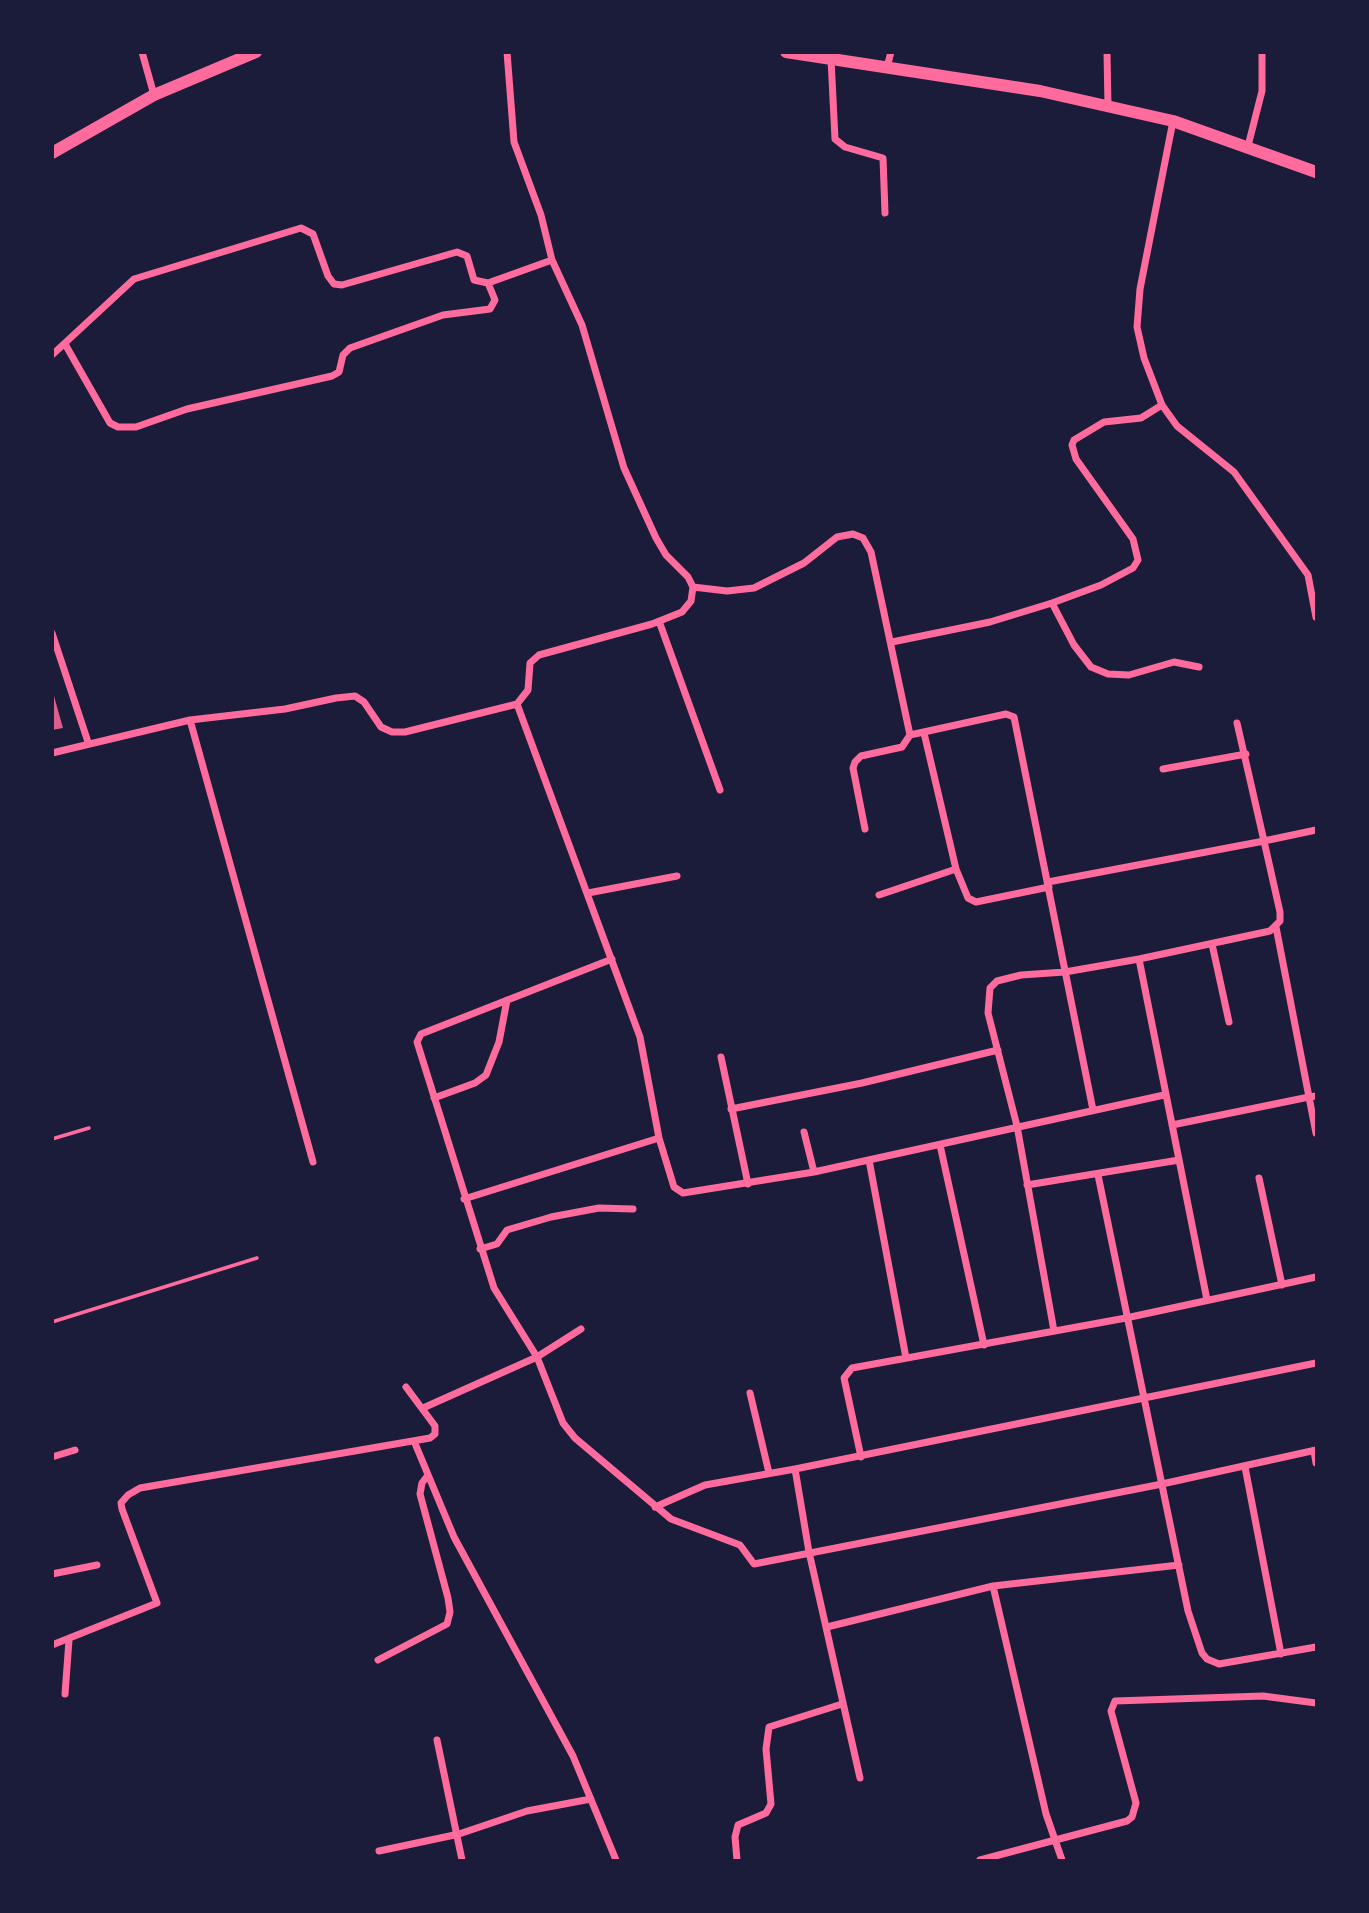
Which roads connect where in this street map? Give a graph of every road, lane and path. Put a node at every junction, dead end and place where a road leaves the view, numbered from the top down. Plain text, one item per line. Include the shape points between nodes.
1 (142, 52) edge
2 (256, 52) edge
3 (507, 52) edge
4 (786, 52) edge
5 (891, 52) edge
6 (1107, 52) edge
7 (1262, 52) edge
8 (831, 59) junction
9 (887, 67) junction
10 (154, 95) junction
11 (1108, 106) junction
12 (1173, 121) junction
13 (1248, 146) junction
14 (52, 153) edge
15 (1317, 172) edge
16 (885, 213) dead end
17 (552, 260) junction
18 (488, 283) junction
19 (65, 344) junction
20 (52, 355) edge
21 (1162, 405) junction
22 (693, 587) junction
23 (1052, 603) junction
24 (1317, 617) edge
25 (660, 621) junction
26 (52, 633) edge
27 (892, 642) junction
28 (1199, 667) dead end
29 (517, 704) junction
30 (190, 720) junction
31 (1237, 723) dead end
32 (924, 733) junction
33 (910, 735) junction
34 (88, 742) junction
35 (52, 753) edge
36 (1246, 754) junction
37 (1163, 769) dead end
38 (720, 790) dead end
39 (865, 829) dead end
40 (1317, 830) edge
41 (1264, 841) junction
42 (956, 869) junction
43 (677, 876) dead end
44 (1049, 884) junction
45 (589, 893) junction
46 (879, 895) dead end
47 (1276, 928) junction
48 (1212, 944) junction
49 (612, 959) junction
50 (1139, 959) junction
51 (1065, 972) junction
52 (507, 1000) junction
53 (1229, 1022) dead end
54 (998, 1050) junction
55 (721, 1057) dead end
56 (1164, 1095) junction
57 (1313, 1096) edge
58 (434, 1098) junction
59 (731, 1110) junction
60 (1093, 1110) junction
61 (1172, 1125) junction
62 (1017, 1126) junction
63 (89, 1128) dead end
64 (804, 1132) dead end
65 (1317, 1133) edge
66 (659, 1138) junction
67 (52, 1139) edge
68 (940, 1145) junction
69 (869, 1160) junction
70 (1179, 1160) junction
71 (313, 1162) dead end
72 (814, 1172) junction
73 (1098, 1175) junction
74 (1259, 1178) dead end
75 (748, 1184) junction
76 (1027, 1185) junction
77 (464, 1199) junction
78 (633, 1209) dead end
79 (480, 1249) junction
80 (257, 1258) dead end
81 (1317, 1277) edge
82 (1282, 1285) junction
83 (1207, 1300) junction
84 (1126, 1318) junction
85 (52, 1322) edge
86 (581, 1329) dead end
87 (1055, 1331) junction
88 (984, 1345) junction
89 (537, 1357) junction
90 (906, 1358) junction
91 (1317, 1363) edge
92 (406, 1387) dead end
93 (750, 1393) dead end
94 (1142, 1398) junction
95 (423, 1408) junction
96 (414, 1441) junction
97 (75, 1450) dead end
98 (1315, 1450) edge
99 (52, 1457) edge
100 (861, 1457) junction
101 (1317, 1463) edge
102 (1245, 1467) junction
103 (795, 1469) junction
104 (769, 1473) junction
105 (428, 1475) junction
106 (1162, 1484) junction
107 (655, 1507) junction
108 (809, 1552) junction
109 (97, 1565) dead end
110 (1179, 1565) junction
111 (52, 1574) edge
112 (993, 1586) junction
113 (827, 1627) junction
114 (69, 1640) junction
115 (52, 1645) edge
116 (1317, 1647) edge
117 (1281, 1654) junction
118 (378, 1660) dead end
119 (65, 1694) dead end
120 (1317, 1703) edge
121 (842, 1704) junction
122 (437, 1740) dead end
123 (860, 1778) dead end
124 (591, 1799) junction
125 (459, 1834) junction
126 (1054, 1839) junction
127 (379, 1851) dead end
128 (462, 1860) edge
129 (616, 1860) edge
130 (737, 1860) edge
131 (980, 1860) edge
132 (1062, 1860) edge

1 - 10 street
2 - 10 main road
3 - 17 street via 514,142
4 - 8 main road
5 - 9 street
6 - 11 street
7 - 13 street via 1262,91
8 - 9 main road
8 - 16 street via 835,139 845,147 883,158
9 - 11 main road
10 - 14 main road
11 - 12 main road
12 - 13 main road
12 - 21 street via 1140,289 1137,327
13 - 15 main road
17 - 18 street
17 - 22 street via 582,325 624,468 656,538
18 - 19 street via 474,280 467,256 457,252 334,284 313,234 301,228 134,279
18 - 19 street via 495,300 490,309 443,315 350,348 339,372 332,376 187,409 136,426 110,423
19 - 20 street
21 - 23 street via 1142,418 1104,422 1074,440 1076,459 1133,539 1138,560 1121,576
21 - 24 street via 1177,426 1234,472 1308,575
22 - 25 street via 691,601 682,612
22 - 27 street via 754,589 804,563 837,537 853,534 863,538 871,552
23 - 27 street via 990,622
23 - 28 street via 1073,645 1091,667 1108,674 1129,674 1174,662
25 - 29 street via 539,655 530,663 528,690
25 - 38 street
26 - 34 street
27 - 33 street
29 - 30 street via 405,732 381,727 355,696
29 - 45 street
30 - 34 street
30 - 71 street
31 - 36 street
32 - 33 street
32 - 42 street
32 - 44 street via 1006,714 1014,717
33 - 39 street via 902,747 855,762
34 - 35 street
36 - 37 street
36 - 41 street
40 - 41 street
41 - 44 street
41 - 47 street via 1280,912
42 - 44 street via 972,902
42 - 46 street
43 - 45 street
44 - 51 street
45 - 49 street
47 - 48 street
47 - 57 street
48 - 50 street
48 - 53 street
49 - 52 street
49 - 66 street via 640,1037
50 - 51 street
50 - 56 street
51 - 54 street via 1021,975 997,981 990,988 988,1013
51 - 60 street
52 - 58 street via 499,1042 486,1074 475,1083
52 - 58 street via 421,1034 417,1042
54 - 59 street
54 - 62 street
55 - 59 street
56 - 60 street
56 - 61 street
57 - 61 street
57 - 65 street
58 - 77 street
59 - 75 street
60 - 62 street
61 - 70 street
62 - 68 street
62 - 76 street
63 - 67 path
64 - 72 street
66 - 75 street via 674,1187 682,1193
66 - 77 street
68 - 69 street
68 - 88 street
69 - 72 street
69 - 90 street
70 - 73 street
70 - 83 street
72 - 75 street
73 - 76 street
73 - 84 street
74 - 82 street
76 - 87 street
77 - 79 street
78 - 79 street via 599,1208 551,1217 507,1230 498,1244
79 - 89 street via 494,1288
80 - 85 lane
81 - 82 street
82 - 83 street
83 - 84 street
84 - 87 street
84 - 94 street
86 - 89 street
87 - 88 street
88 - 90 street
89 - 95 street
89 - 107 street via 564,1423 575,1438
90 - 100 street via 852,1368 844,1374
91 - 94 street
92 - 95 street
93 - 104 street
94 - 100 street
94 - 106 street
95 - 96 street via 435,1434
96 - 105 street
96 - 114 street via 140,1488 123,1499 122,1509 157,1603
97 - 99 street
98 - 101 street
98 - 102 street
100 - 103 street
102 - 106 street
102 - 117 street
103 - 104 street
103 - 108 street
104 - 107 street via 705,1485
105 - 118 street via 420,1494 450,1612 447,1624
105 - 124 street via 454,1537 573,1756
106 - 108 street
106 - 110 street
107 - 108 street via 684,1526 740,1545 754,1564
108 - 113 street
109 - 111 street
110 - 112 street
110 - 117 street via 1188,1611 1207,1659 1219,1664
112 - 113 street
112 - 126 street
113 - 121 street
114 - 115 street
114 - 119 street
116 - 117 street
120 - 126 street via 1263,1696 1115,1701 1111,1711 1135,1811 1127,1821
121 - 123 street
121 - 130 street via 769,1727 766,1748 771,1804 766,1813 738,1825
122 - 125 street
124 - 125 street via 527,1811
124 - 129 street
125 - 127 street
125 - 128 street
126 - 131 street
126 - 132 street

